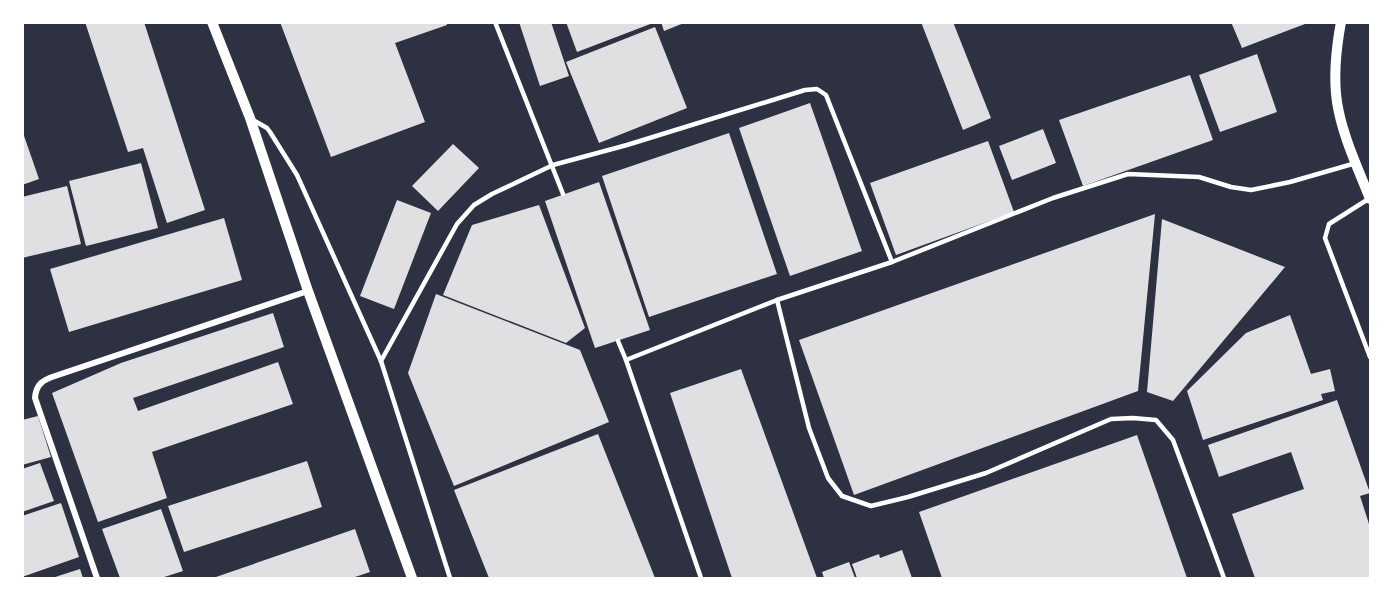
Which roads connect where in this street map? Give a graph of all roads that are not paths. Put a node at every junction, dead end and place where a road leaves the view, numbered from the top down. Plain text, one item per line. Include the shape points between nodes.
1 (212, 22) edge
2 (495, 22) edge
3 (1341, 22) edge
4 (250, 118) junction
5 (1356, 163) junction
6 (553, 165) junction
7 (563, 194) dead end
8 (1370, 199) edge
9 (892, 262) junction
10 (308, 291) junction
11 (777, 300) junction
12 (618, 341) dead end
13 (1371, 357) edge
14 (626, 360) junction
15 (381, 361) junction
16 (97, 579) edge
17 (412, 579) edge
18 (450, 579) edge
19 (701, 579) edge
20 (1224, 579) edge

1 - 4 street
2 - 6 lane
3 - 5 street via 1336,46 1336,88
4 - 10 street
4 - 15 lane via 270,132 297,175
5 - 8 street
5 - 9 lane via 1251,190 1199,177 1128,174 1053,198
6 - 7 lane
6 - 9 lane via 817,89 826,95
6 - 15 lane via 492,194 462,218
8 - 13 lane via 1329,224 1324,238
9 - 11 lane
10 - 16 street via 43,380 37,387 35,398
10 - 17 street
11 - 14 lane
11 - 20 lane via 809,428 828,478 842,496 871,506 986,473 1111,419 1155,420 1173,440
12 - 14 lane
14 - 19 lane
15 - 18 lane

